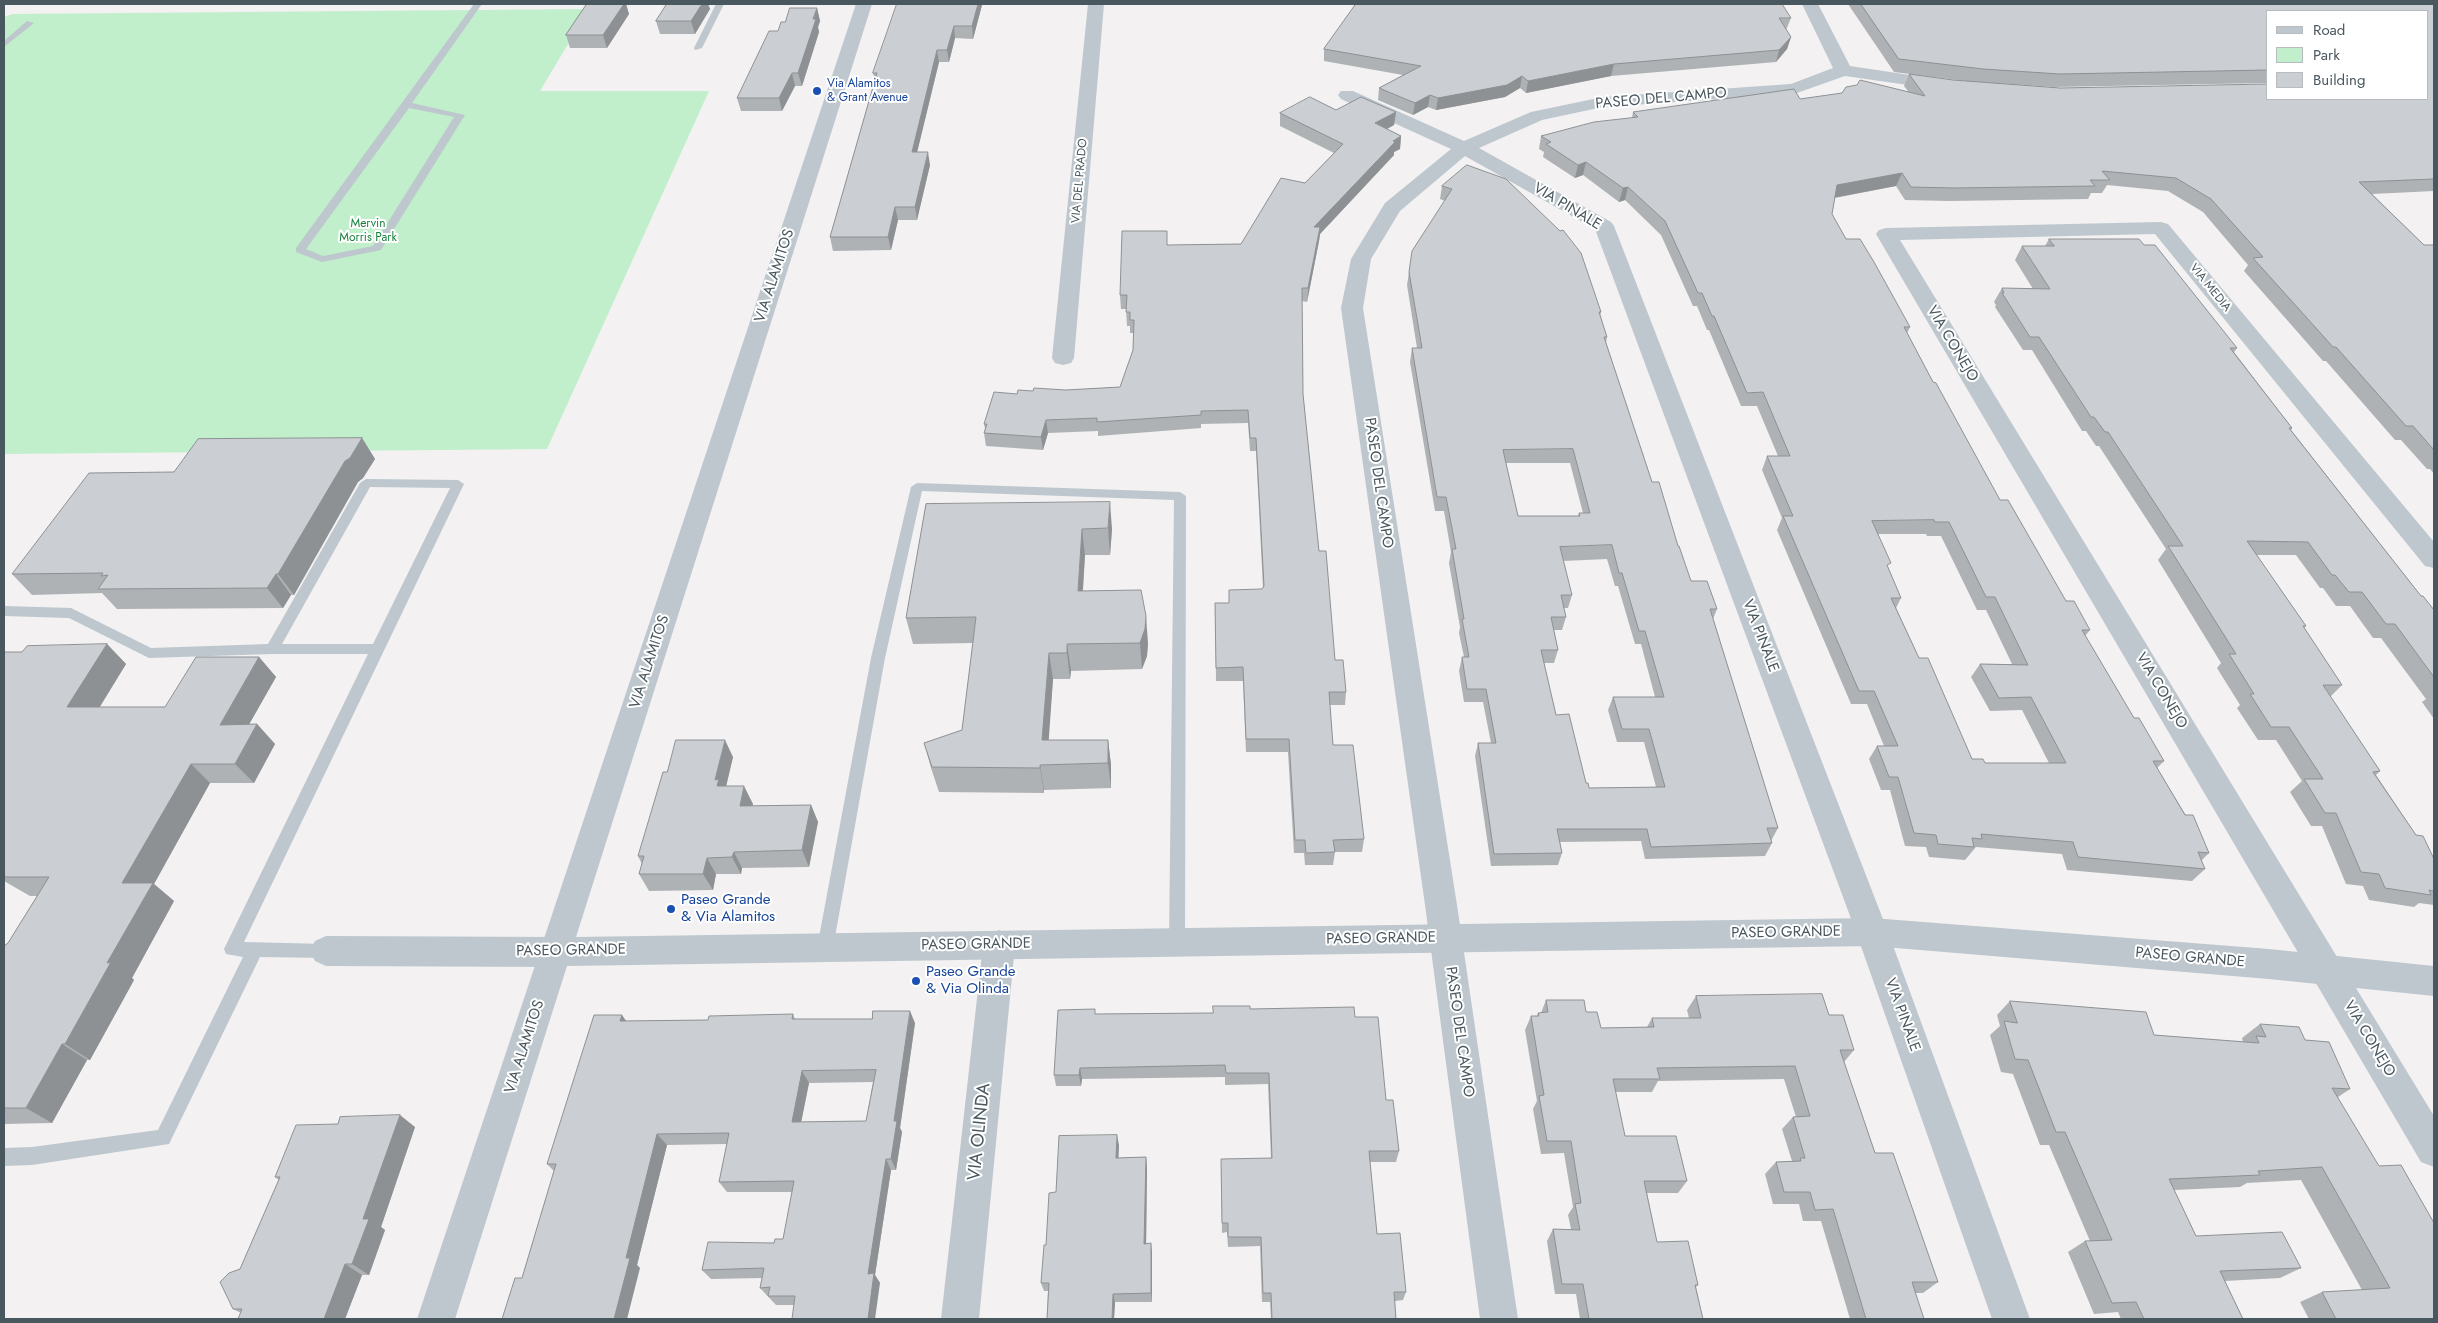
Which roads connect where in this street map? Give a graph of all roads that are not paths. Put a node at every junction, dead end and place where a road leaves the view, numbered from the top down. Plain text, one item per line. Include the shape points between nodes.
1 (478, 4) edge
2 (720, 4) edge
3 (864, 4) edge
4 (1096, 4) edge
5 (1810, 4) edge
6 (30, 23) dead end
7 (5, 42) edge
8 (698, 48) dead end
9 (1843, 70) junction
10 (1957, 86) edge
11 (1346, 95) dead end
12 (407, 104) junction
13 (1464, 148) junction
14 (1886, 234) joint
15 (1064, 358) dead end
16 (2434, 560) edge
17 (4, 611) edge
18 (272, 649) junction
19 (378, 649) junction
20 (1872, 932) junction
21 (1446, 938) junction
22 (1177, 942) junction
23 (999, 945) junction
24 (826, 948) junction
25 (255, 950) junction
26 (326, 951) joint
27 (556, 952) junction
28 (2328, 969) junction
29 (2434, 981) edge
30 (2434, 1149) edge
31 (4, 1157) edge
32 (436, 1319) edge
33 (960, 1319) edge
34 (1499, 1319) edge
35 (2011, 1319) edge

1 - 12 lane
2 - 8 lane
3 - 27 street, VIA ALAMITOS
4 - 15 street, VIA DEL PRADO
5 - 9 street
6 - 7 lane
9 - 10 street
9 - 13 street, PASEO DEL CAMPO via 1794,88 1769,92 1656,97 1584,106 1537,116
11 - 13 street, VIA PINALE
12 - 12 lane via 318,226 300,250 322,259 377,248 460,116
13 - 20 street, VIA PINALE via 1604,226
13 - 21 street, PASEO DEL CAMPO via 1392,207 1361,259 1352,308
14 - 16 street, VIA MEDIA via 2161,228
14 - 28 street, VIA CONEJO
17 - 18 lane via 71,613 149,653
18 - 19 lane
18 - 19 lane via 366,484 458,484
19 - 25 lane via 232,949
20 - 21 street, PASEO GRANDE
20 - 28 street, PASEO GRANDE
20 - 35 street, VIA PINALE
21 - 22 street, PASEO GRANDE
21 - 34 street, PASEO DEL CAMPO
22 - 23 street, PASEO GRANDE
22 - 24 lane via 1180,496 917,487 878,658
23 - 24 street, PASEO GRANDE
23 - 33 street, VIA OLINDA
24 - 27 street, PASEO GRANDE
25 - 26 lane
25 - 31 lane via 163,1138
26 - 27 street, PASEO GRANDE
27 - 32 street, VIA ALAMITOS
28 - 29 street, PASEO GRANDE
28 - 30 street, VIA CONEJO

